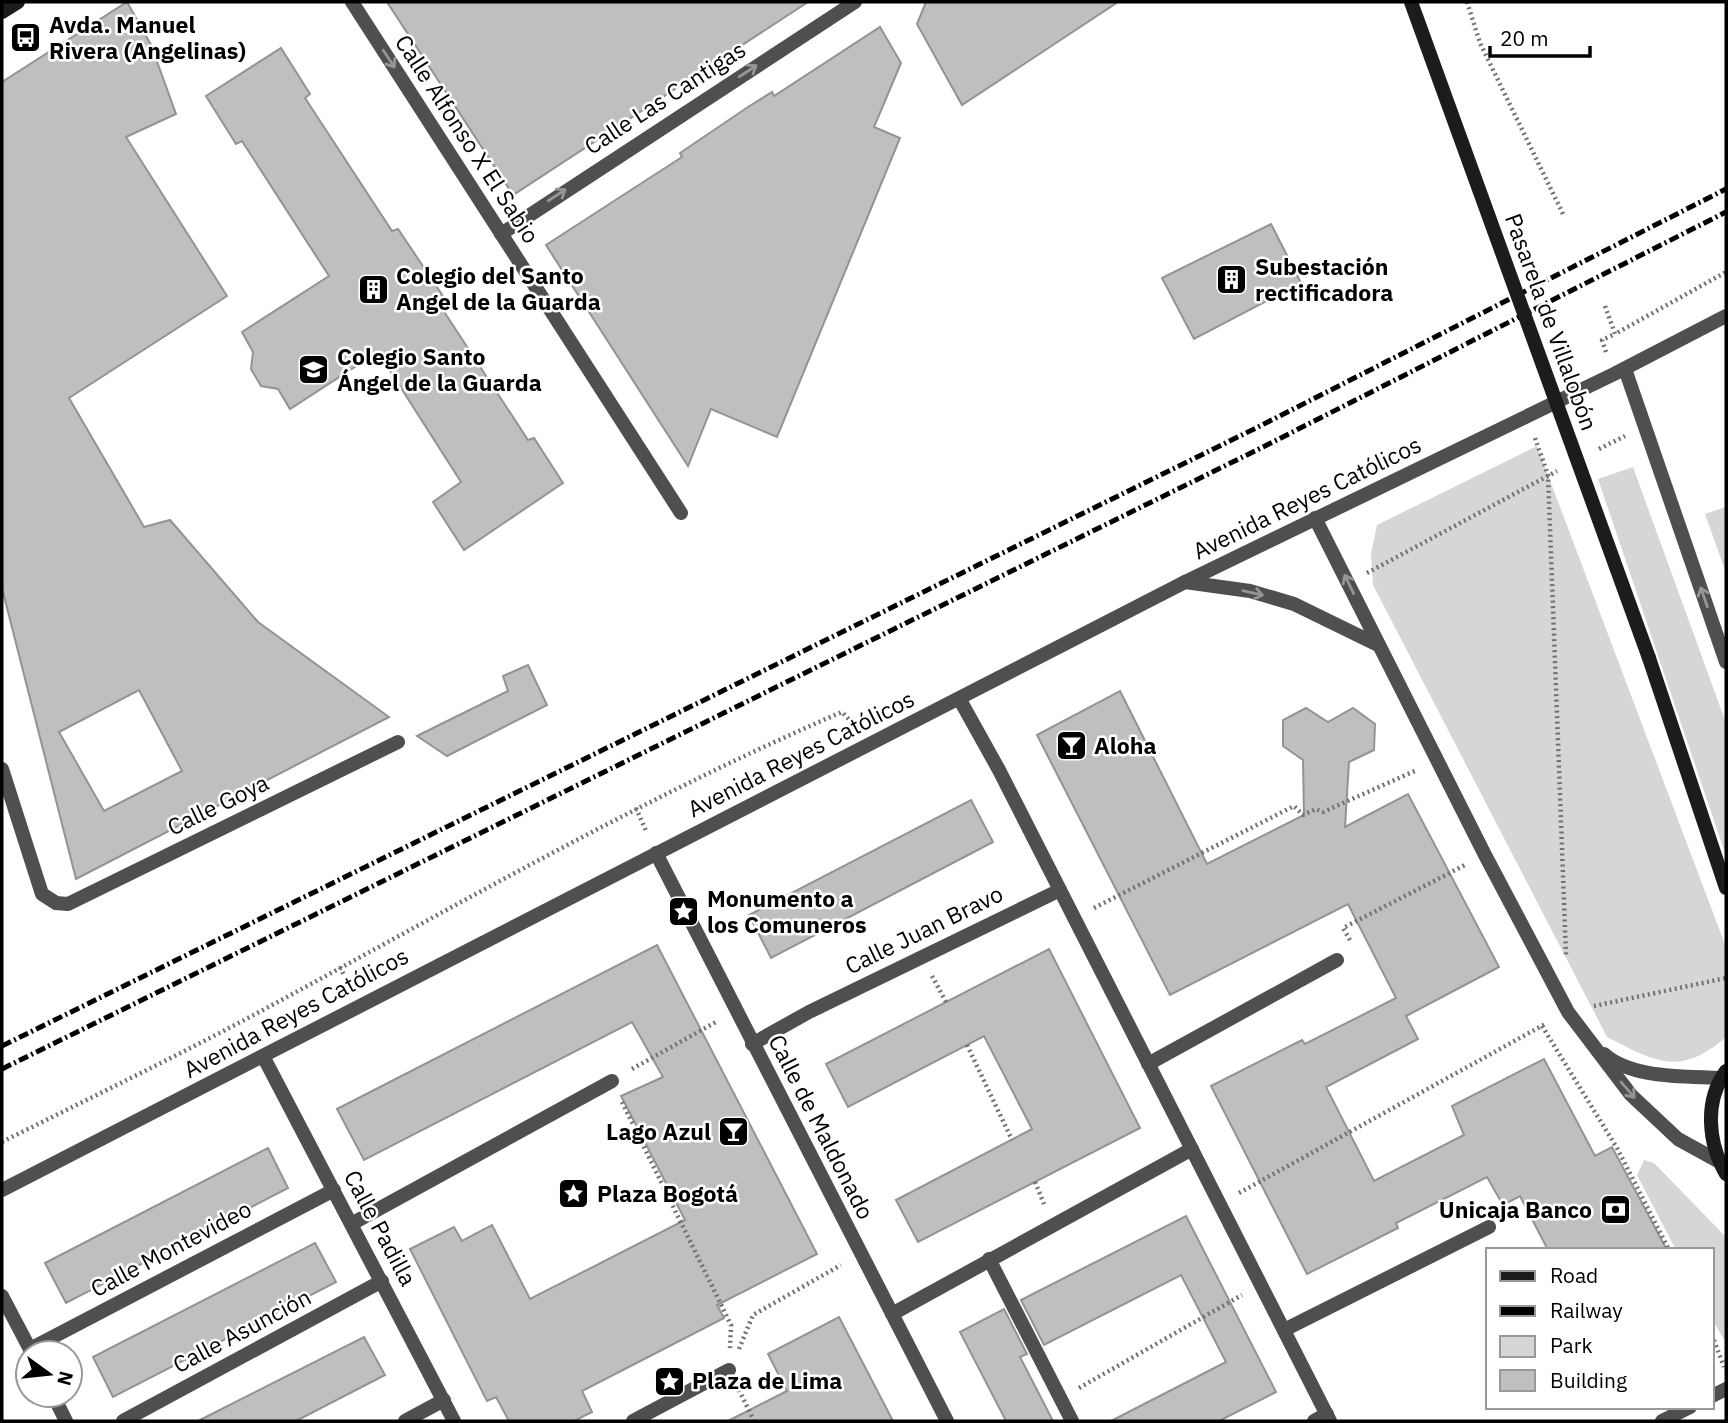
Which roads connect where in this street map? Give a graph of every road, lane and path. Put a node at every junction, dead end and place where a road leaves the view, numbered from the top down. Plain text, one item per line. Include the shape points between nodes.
1 (18, 2) edge
2 (352, 2) edge
3 (855, 2) edge
4 (1410, 2) edge
5 (1467, 2) edge
6 (2, 12) edge
7 (1564, 216) dead end
8 (501, 234) junction
9 (1726, 272) edge
10 (1605, 306) dead end
11 (1726, 316) edge
12 (1625, 369) junction
13 (1528, 416) junction
14 (1645, 426) junction
15 (1597, 451) dead end
16 (1560, 469) dead end
17 (1548, 475) junction
18 (681, 513) dead end
19 (1315, 518) junction
20 (1185, 582) junction
21 (1348, 583) junction
22 (1378, 645) junction
23 (1726, 662) edge
24 (960, 700) junction
25 (842, 712) dead end
26 (398, 742) dead end
27 (1436, 760) junction
28 (2, 769) edge
29 (656, 853) junction
30 (1485, 855) junction
31 (1726, 888) edge
32 (1060, 890) junction
33 (1074, 918) junction
34 (1566, 957) dead end
35 (1337, 960) joint
36 (1726, 978) edge
37 (735, 1011) junction
38 (1568, 1012) junction
39 (1542, 1026) junction
40 (1585, 1037) junction
41 (752, 1044) junction
42 (967, 1045) dead end
43 (263, 1056) junction
44 (1149, 1064) junction
45 (1723, 1074) edge
46 (612, 1081) junction
47 (1012, 1140) dead end
48 (2, 1142) edge
49 (1192, 1149) junction
50 (1718, 1161) junction
51 (1726, 1174) edge
52 (2, 1190) edge
53 (334, 1190) junction
54 (1220, 1204) junction
55 (353, 1223) junction
56 (1489, 1227) dead end
57 (1668, 1248) edge
58 (860, 1254) junction
59 (989, 1259) junction
60 (382, 1281) junction
61 (1261, 1284) junction
62 (2, 1296) edge
63 (892, 1314) junction
64 (1284, 1330) junction
65 (25, 1339) edge
66 (54, 1339) edge
67 (1723, 1352) edge
68 (729, 1370) junction
69 (1726, 1377) edge
70 (1060, 1399) junction
71 (444, 1400) junction
72 (1686, 1409) edge
73 (1324, 1419) edge
74 (123, 1421) edge
75 (405, 1421) edge
76 (454, 1421) edge
77 (633, 1421) edge
78 (754, 1421) edge
79 (947, 1421) edge
80 (1072, 1421) edge
81 (1662, 1421) edge

1 - 6 street
2 -> 8 street, Calle Alfonso X El Sabio
8 -> 3 street, Calle Las Cantigas
4 - 31 street, Pasarela de Villalobón, bridge via 1648,658
5 - 7 path via 1480,43
8 - 18 street, Calle Alfonso X El Sabio
9 - 10 path via 1615,334
11 - 12 street, Avenida Reyes Católicos
12 - 13 street, Avenida Reyes Católicos
12 - 14 street
13 - 17 path
13 - 19 street, Avenida Reyes Católicos
14 - 15 path
23 -> 14 street
16 - 17 path
17 - 21 path
17 - 34 path
19 - 20 street, Avenida Reyes Católicos
19 - 21 street
20 -> 22 street via 1250,591 1294,604
20 - 24 street, Avenida Reyes Católicos
22 -> 21 street
22 - 27 street
24 - 29 street, Avenida Reyes Católicos
24 - 32 street
25 - 48 path via 636,808 246,1018
26 - 28 street, Calle Goya via 68,904 42,894
27 - 30 street
27 - 33 path via 1323,812 1316,809 1303,815 1294,806
29 - 37 street, Calle de Maldonado
29 - 43 street, Avenida Reyes Católicos
30 - 35 path via 1343,928 1357,953
30 - 38 street
32 - 33 street
32 - 41 street, Calle Juan Bravo
33 - 44 street
35 - 44 street
36 - 38 path
37 - 41 street, Calle de Maldonado
37 - 46 path
38 - 39 path
38 - 40 street
39 - 54 path
39 - 57 path via 1617,1147
40 - 45 street via 1613,1062 1623,1065 1675,1076
40 -> 50 street via 1631,1095 1678,1139
41 - 58 street, Calle de Maldonado
42 - 47 path
43 - 52 street, Avenida Reyes Católicos
43 - 53 street, Calle Padilla
44 - 49 street
45 - 50 street via 1713,1096 1710,1124
46 - 55 street
46 - 68 path via 731,1325
49 - 54 street
49 - 59 street
50 - 51 street
53 - 55 street, Calle Padilla
53 - 66 street, Calle Montevideo
54 - 61 street
55 - 60 street, Calle Padilla
56 - 64 street
58 - 63 street, Calle de Maldonado
58 - 68 path via 753,1315
59 - 63 street
59 - 70 street
60 - 71 street, Calle Padilla
60 - 74 street, Calle Asunción
61 - 64 street
61 - 70 path
62 - 65 street
63 - 79 street, Calle de Maldonado
64 - 73 street
67 - 69 path
68 - 77 street
68 - 78 path
70 - 80 street
71 - 75 street
71 - 76 street, Calle Padilla
72 - 81 street

